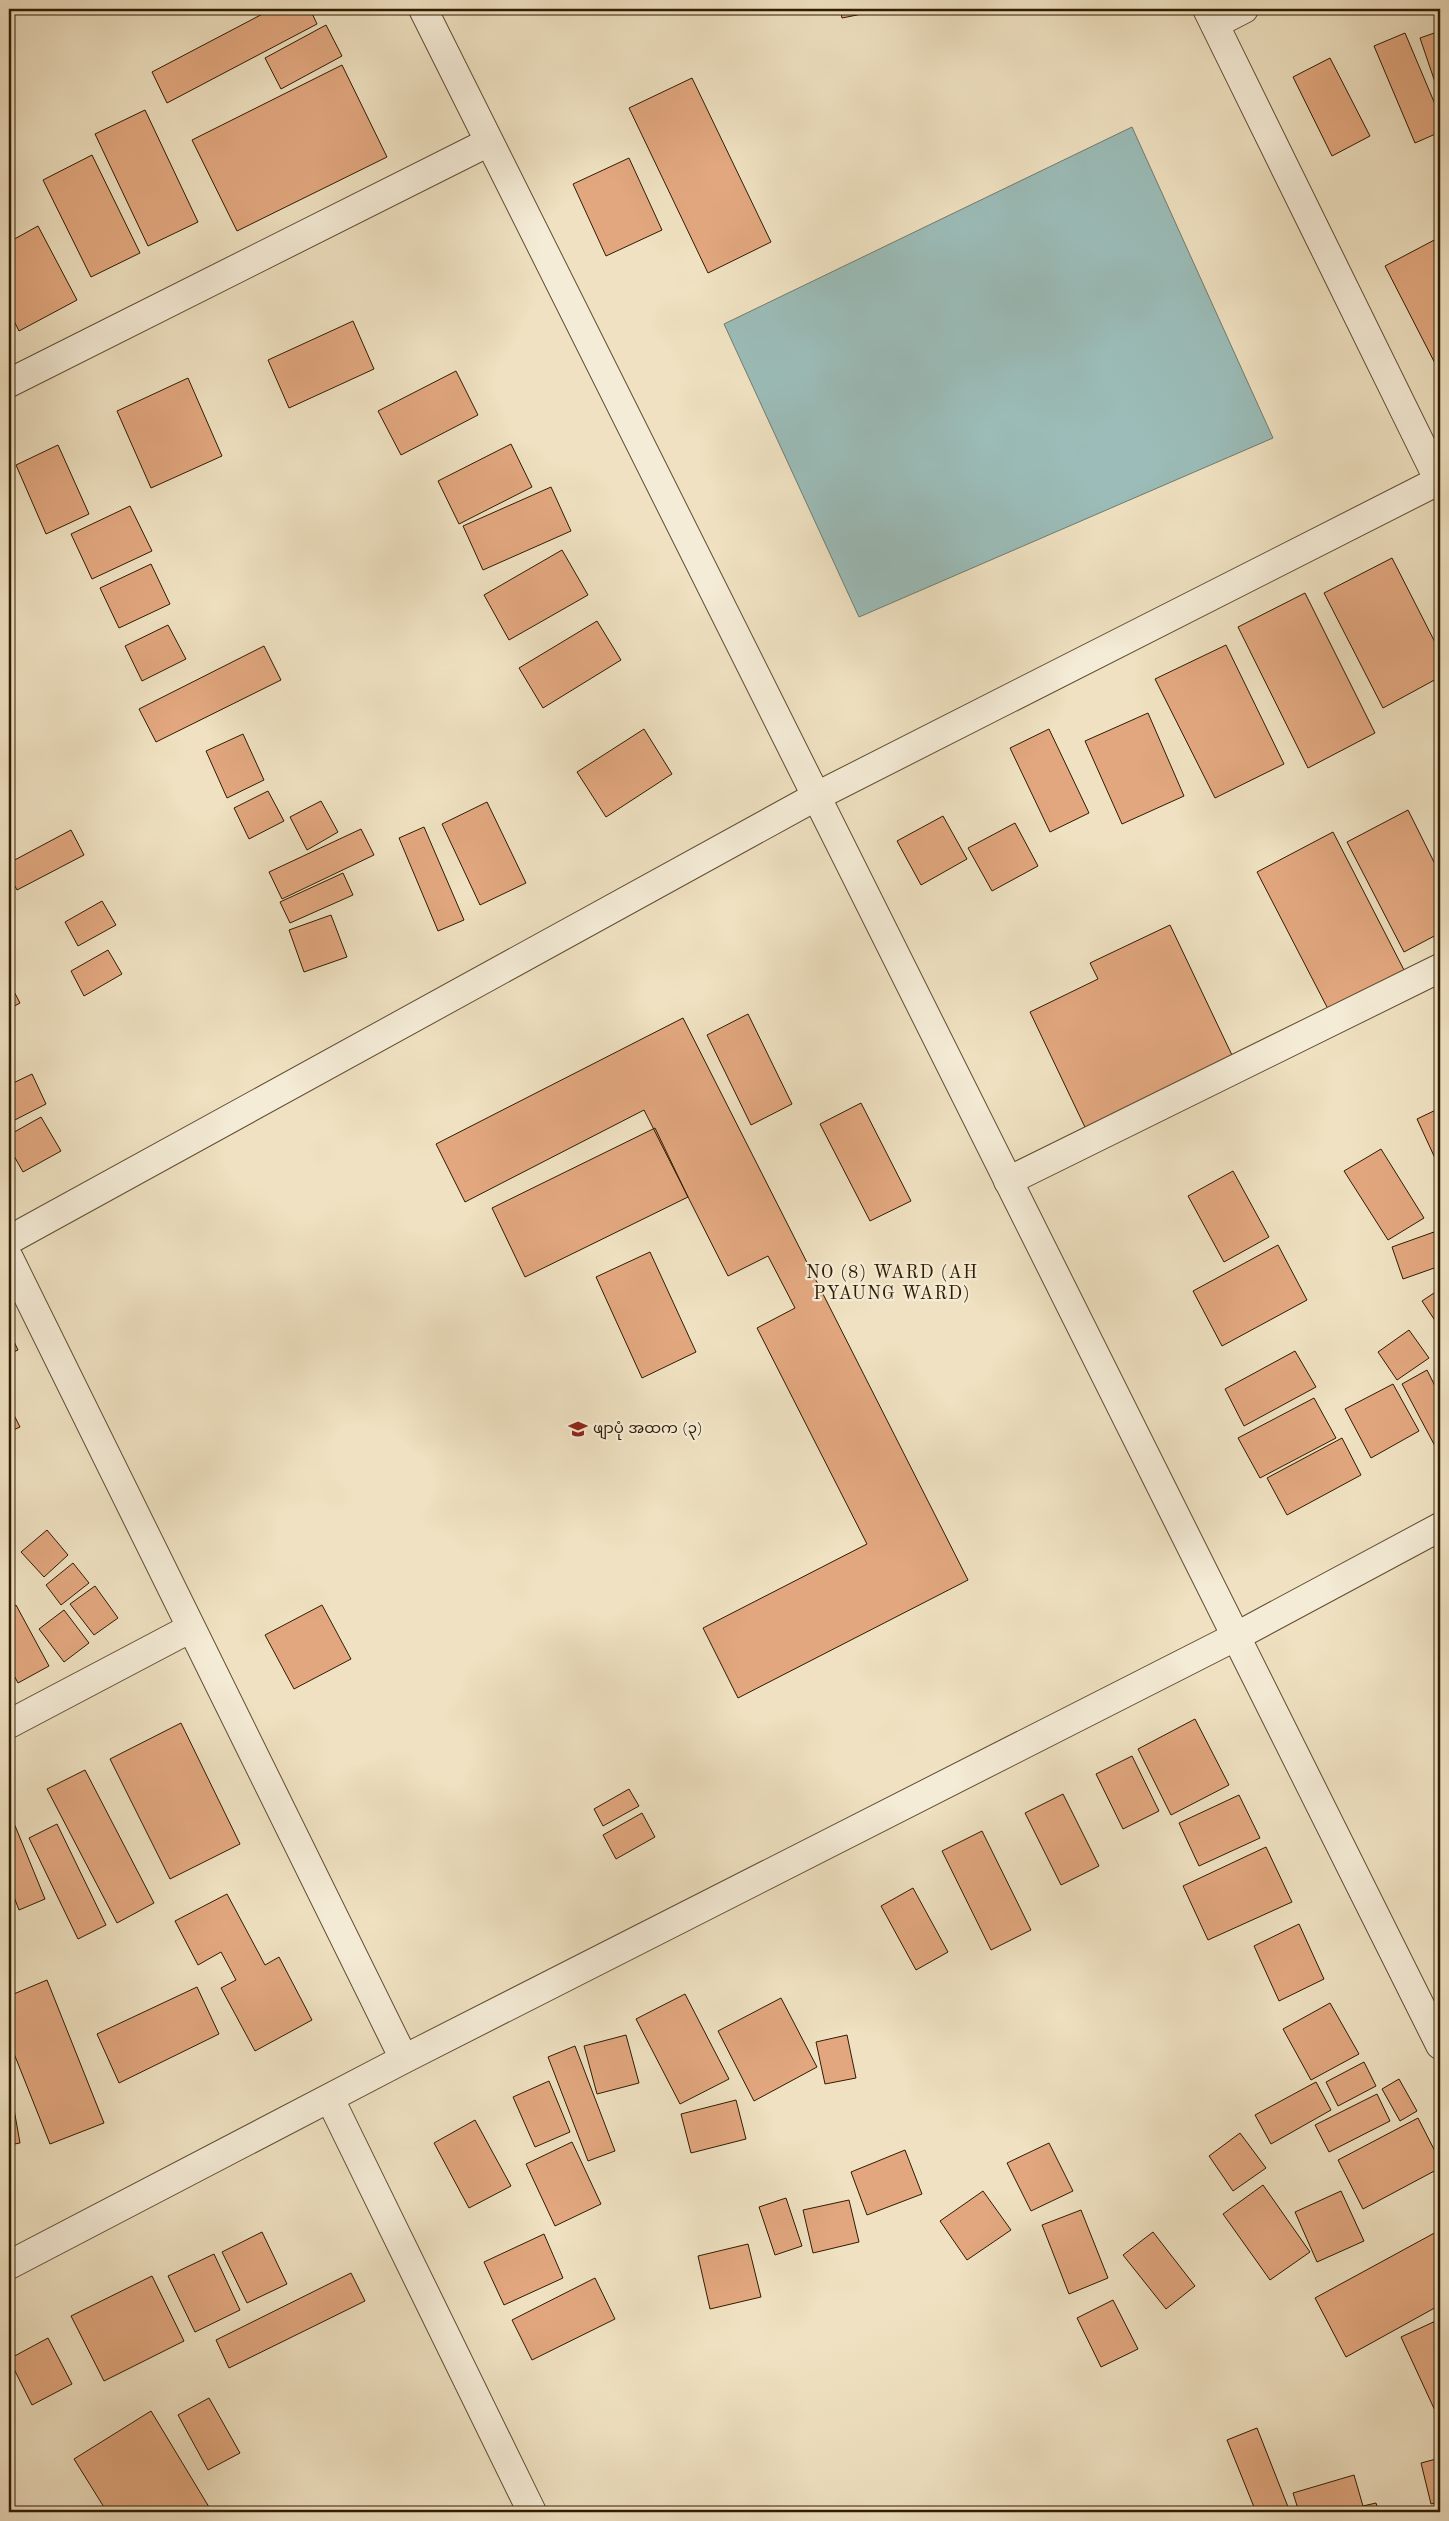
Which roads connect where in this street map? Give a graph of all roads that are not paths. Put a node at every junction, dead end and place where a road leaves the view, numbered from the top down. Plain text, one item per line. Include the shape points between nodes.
1 (423, 9) edge
2 (1244, 9) edge
3 (1211, 16) edge
4 (489, 142) junction
5 (9, 383) edge
6 (1440, 481) edge
7 (817, 796) junction
8 (1440, 968) edge
9 (1008, 1181) junction
10 (9, 1240) edge
11 (9, 1258) edge
12 (1440, 1527) edge
13 (191, 1628) junction
14 (1235, 1637) junction
15 (9, 1724) edge
16 (1440, 2045) edge
17 (404, 2059) junction
18 (330, 2099) junction
19 (9, 2265) edge
20 (532, 2512) edge

1 - 4 street
2 - 3 street
3 - 6 street
4 - 5 street
4 - 7 street
6 - 7 street
7 - 9 street
7 - 10 street
8 - 9 street
9 - 14 street
11 - 13 street
12 - 14 street
13 - 15 street
13 - 17 street
14 - 16 street
14 - 17 street
17 - 18 street
18 - 19 street
18 - 20 street

